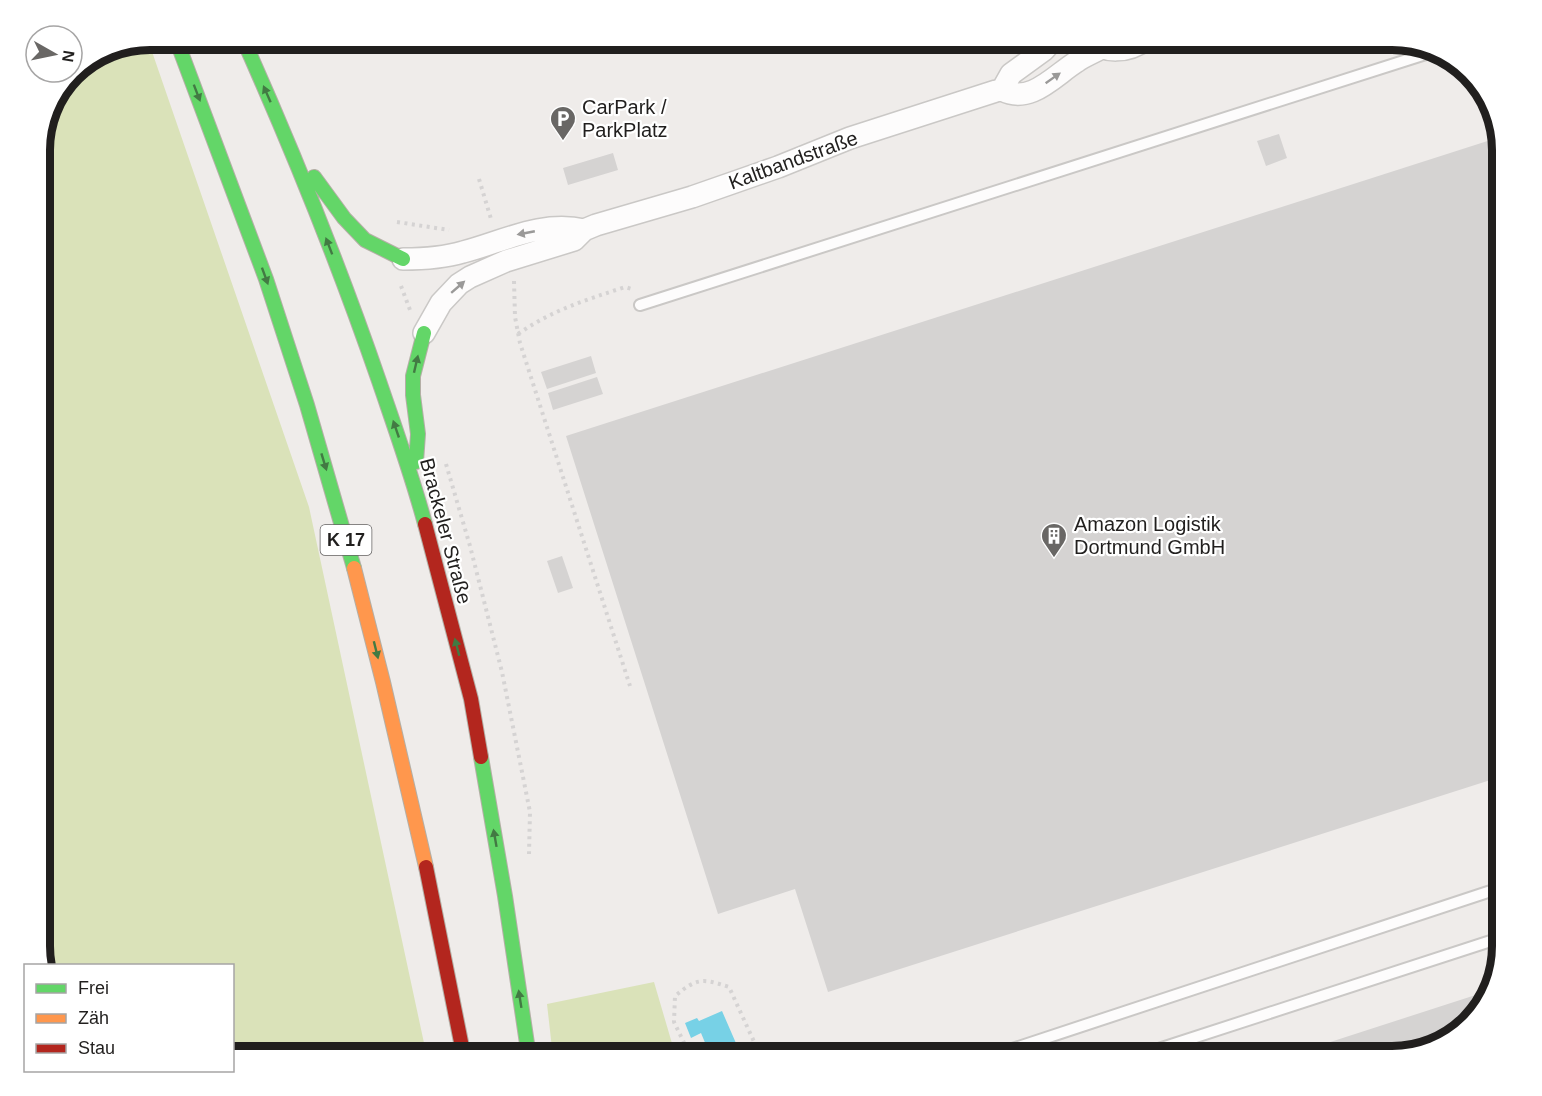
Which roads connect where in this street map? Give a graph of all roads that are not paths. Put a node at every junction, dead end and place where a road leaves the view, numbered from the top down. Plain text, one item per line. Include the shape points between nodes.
1 (180, 50) edge
2 (248, 50) edge
3 (1044, 50) edge
4 (1088, 50) edge
5 (1424, 55) edge
6 (1002, 90) junction
7 (291, 147) junction
8 (584, 230) junction
9 (403, 259) joint
10 (640, 305) dead end
11 (418, 325) joint
12 (414, 485) junction
13 (1492, 891) edge
14 (1492, 941) edge
15 (462, 1046) edge
16 (527, 1046) edge
17 (1021, 1046) edge
18 (1168, 1046) edge

1 -> 15 highway, K 17 via 278,312 332,490 399,741
7 -> 2 highway, Brackeler Straße
3 - 6 street via 1011,74
6 -> 4 street, Kaltbandstraße via 1012,95 1026,94 1044,85
5 - 10 lane
6 - 8 street, Kaltbandstraße
7 - 9 highway via 365,240
12 -> 7 highway, Brackeler Straße via 357,317
8 -> 9 street via 570,227 530,231 433,259
11 -> 8 street via 470,277 506,261 574,240
12 -> 11 highway via 418,434 413,376
16 -> 12 highway, Brackeler Straße via 471,699
13 - 17 lane
14 - 18 lane

